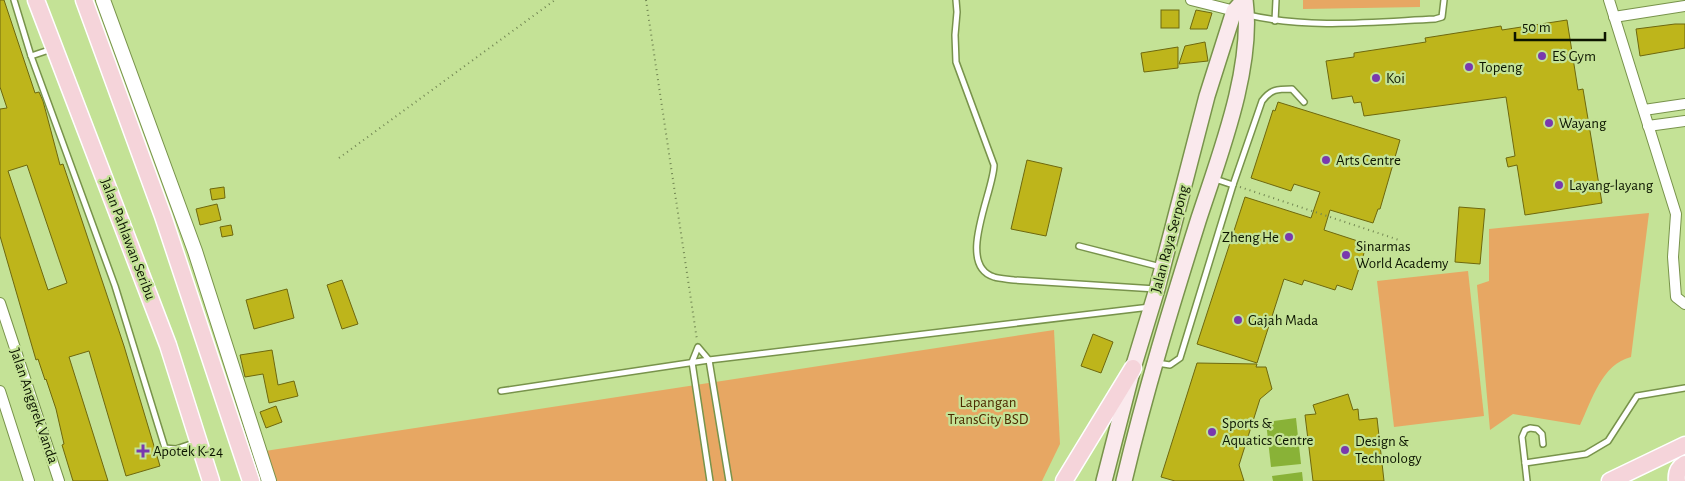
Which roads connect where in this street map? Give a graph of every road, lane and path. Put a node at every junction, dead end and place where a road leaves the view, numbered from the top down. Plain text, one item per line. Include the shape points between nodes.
1 (14, 0) edge
2 (36, 0) edge
3 (84, 0) edge
4 (103, 0) edge
5 (555, 0) edge
6 (646, 0) edge
7 (956, 0) edge
8 (1191, 0) edge
9 (1276, 0) edge
10 (1444, 0) edge
11 (1609, 0) edge
12 (1243, 6) edge
13 (1685, 6) edge
14 (1614, 17) junction
15 (1275, 21) junction
16 (55, 47) junction
17 (31, 56) junction
18 (1216, 70) junction
19 (1241, 80) junction
20 (1304, 102) dead end
21 (1685, 104) edge
22 (1644, 110) junction
23 (1685, 121) edge
24 (1648, 126) junction
25 (339, 158) dead end
26 (1212, 178) junction
27 (1233, 185) junction
28 (1680, 213) edge
29 (1399, 240) dead end
30 (1079, 246) dead end
31 (1162, 267) junction
32 (1157, 289) junction
33 (0, 304) edge
34 (1685, 304) edge
35 (1152, 307) junction
36 (698, 347) junction
37 (709, 360) junction
38 (692, 362) junction
39 (1156, 363) junction
40 (1133, 368) junction
41 (1685, 388) edge
42 (0, 391) edge
43 (501, 391) dead end
44 (200, 441) junction
45 (1543, 444) dead end
46 (1685, 445) edge
47 (1525, 463) junction
48 (1685, 464) edge
49 (29, 481) edge
50 (60, 481) edge
51 (212, 481) edge
52 (251, 481) edge
53 (269, 481) edge
54 (710, 481) edge
55 (729, 481) edge
56 (1064, 481) edge
57 (1104, 481) edge
58 (1124, 481) edge
59 (1527, 481) edge
60 (1610, 481) edge
61 (1677, 481) edge

1 - 17 lane
2 - 16 main road, Jalan Pahlawan Seribu
3 - 52 main road via 169,234
4 - 53 street via 195,251
5 - 25 path
6 - 36 path
7 - 32 lane via 956,62 994,165 994,177 977,237 977,254 982,267 994,277 1007,279
8 - 12 street
9 - 15 lane
10 - 15 lane via 1444,13 1435,19 1318,24
11 - 14 street
12 - 15 lane
12 - 18 main road, Jalan Raya Serpong
12 - 19 main road, Jalan Raya Serpong
13 - 14 street
14 - 22 street
16 - 17 lane
16 - 44 main road, Jalan Pahlawan Seribu via 168,345
17 - 44 lane via 115,286 165,448 176,449
18 - 19 main road
18 - 31 main road, Jalan Raya Serpong
19 - 26 main road, Jalan Raya Serpong
20 - 27 lane via 1292,89 1269,92 1262,102
21 - 22 street
22 - 24 street
23 - 24 street
24 - 28 street
26 - 27 lane
26 - 39 main road, Jalan Raya Serpong
27 - 29 path
27 - 39 lane via 1180,358 1170,365
28 - 34 street via 1673,257 1674,289 1676,296
30 - 31 lane
31 - 32 main road, Jalan Raya Serpong
32 - 35 main road, Jalan Raya Serpong
33 - 50 street, Jalan Anggrek Vanda
35 - 37 lane
35 - 40 main road, Jalan Raya Serpong
36 - 37 lane
36 - 38 lane
37 - 38 lane
37 - 55 lane
38 - 43 lane
38 - 54 lane
39 - 58 main road, Jalan Raya Serpong
40 - 56 main road
40 - 57 main road, Jalan Raya Serpong
41 - 47 lane via 1637,396 1608,441 1586,454
42 - 49 street, Jalan Anggrek Vanda
44 - 51 main road, Jalan Pahlawan Seribu
45 - 47 lane via 1542,434 1537,428 1525,430 1522,437
46 - 60 main road
47 - 59 lane
48 - 61 main road via 1680,466

